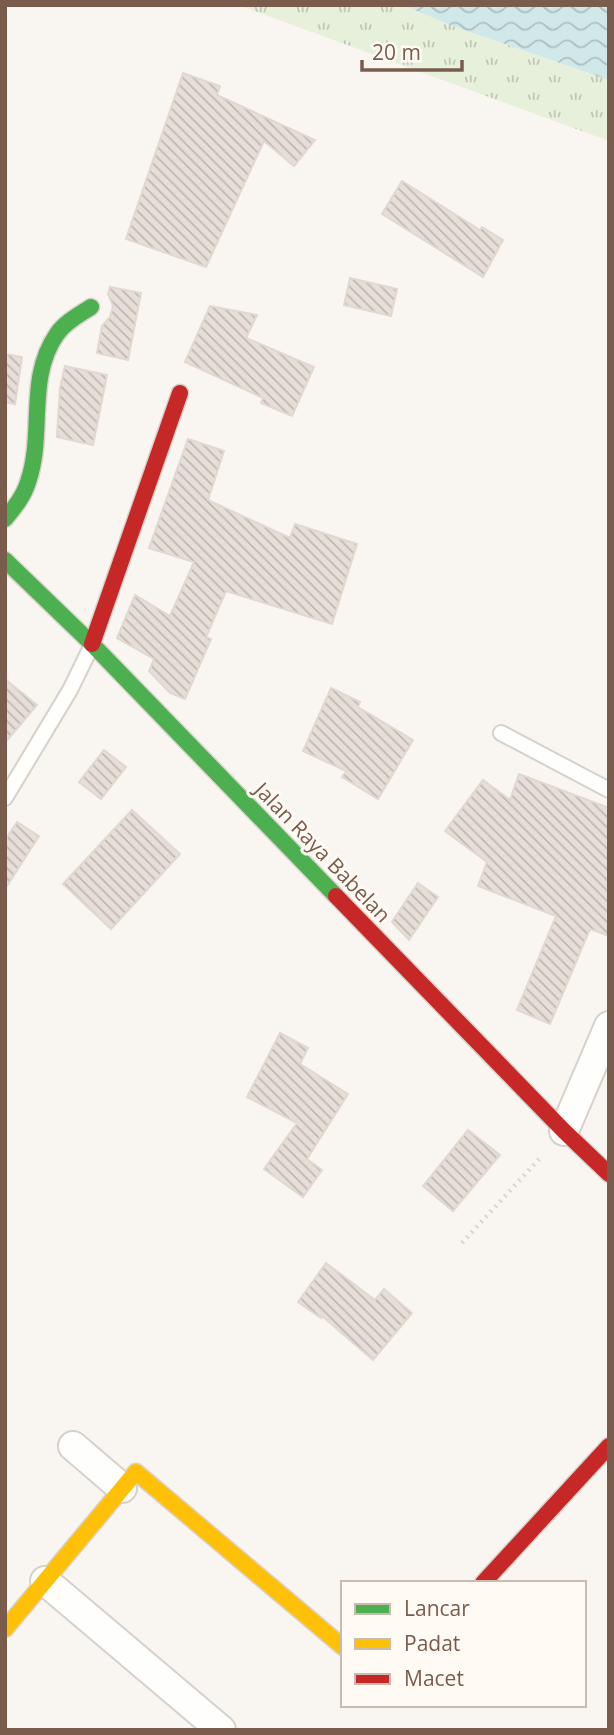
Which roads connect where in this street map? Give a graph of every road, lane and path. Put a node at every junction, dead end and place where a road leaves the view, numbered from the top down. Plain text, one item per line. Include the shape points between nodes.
1 (91, 307) dead end
2 (180, 393) dead end
3 (5, 519) edge
4 (5, 560) edge
5 (92, 644) junction
6 (501, 733) dead end
7 (609, 789) edge
8 (5, 798) edge
9 (609, 1026) edge
10 (564, 1131) junction
11 (609, 1174) edge
12 (462, 1244) dead end
13 (73, 1446) dead end
14 (609, 1446) edge
15 (122, 1488) junction
16 (45, 1581) junction
17 (485, 1581) edge
18 (5, 1629) edge
19 (341, 1645) edge
20 (221, 1730) edge

1 - 3 street via 68,322 49,349 37,398 30,478 19,504
2 - 5 street
4 - 5 street, Jalan Raya Babelan
5 - 8 lane via 71,690
5 - 10 street, Jalan Raya Babelan
6 - 7 lane
9 - 10 street
10 - 11 street, Jalan Raya Babelan
10 - 12 path
13 - 15 street
14 - 17 street
15 - 16 street
15 - 19 street via 136,1472
16 - 18 street
16 - 20 street

